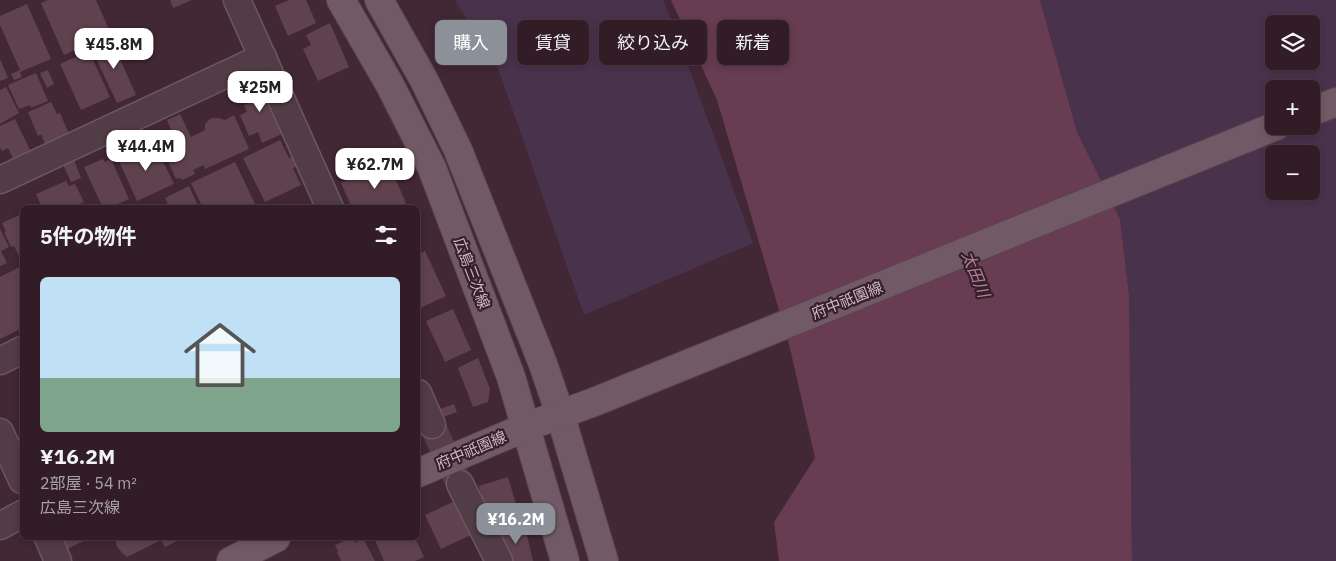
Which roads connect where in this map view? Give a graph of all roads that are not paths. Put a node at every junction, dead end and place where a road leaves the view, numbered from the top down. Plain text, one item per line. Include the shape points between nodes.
1 (237, 0) edge
2 (340, 0) edge
3 (379, 0) edge
4 (263, 57) junction
5 (1336, 102) edge
6 (1320, 108) edge
7 (1265, 130) edge
8 (0, 180) edge
9 (326, 205) edge
10 (20, 351) edge
11 (0, 360) edge
12 (420, 398) edge
13 (560, 414) junction
14 (432, 425) tunnel mouth
15 (526, 427) junction
16 (11, 443) edge
17 (420, 472) edge
18 (20, 473) edge
19 (460, 484) tunnel mouth
20 (20, 515) edge
21 (0, 526) edge
22 (49, 540) edge
23 (272, 540) edge
24 (58, 561) edge
25 (231, 561) edge
26 (499, 561) edge
27 (565, 561) edge
28 (604, 561) edge

1 - 4 street
2 - 15 main road, 広島三次線 via 390,85 432,168 511,377
3 - 13 main road via 424,80 458,150
4 - 8 street
4 - 9 street
5 - 6 main road
7 - 13 main road, 府中祇園線
10 - 11 street
12 - 14 street
13 - 15 main road, 府中祇園線
13 - 28 main road
15 - 17 main road, 府中祇園線
15 - 27 main road, 広島三次線
16 - 18 street
19 - 26 street
20 - 21 street
22 - 24 street
23 - 25 main road

